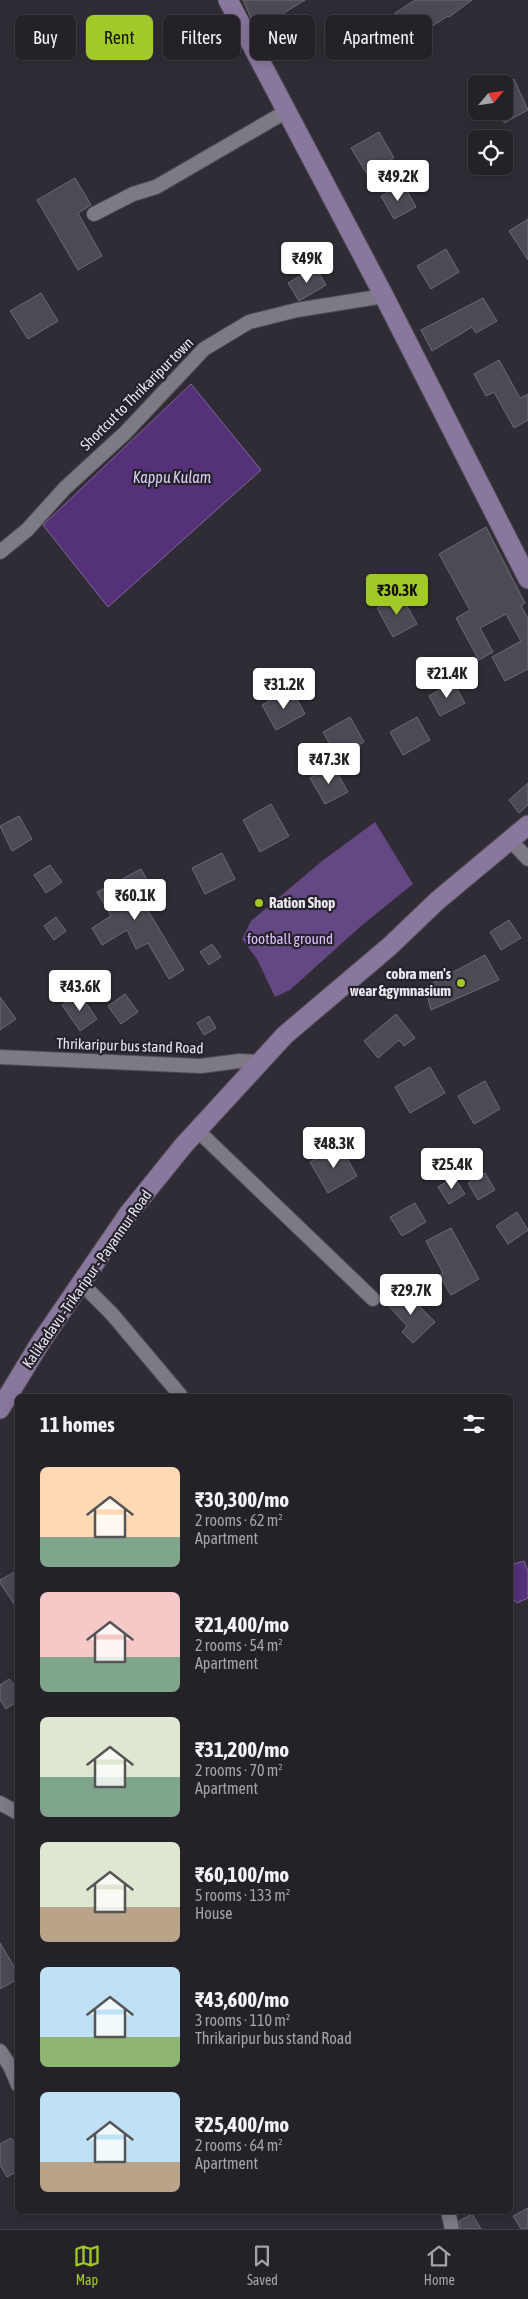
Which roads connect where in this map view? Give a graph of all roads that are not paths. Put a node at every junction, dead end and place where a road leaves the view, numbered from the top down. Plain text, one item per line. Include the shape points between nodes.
1 (228, 0) edge
2 (286, 111) junction
3 (94, 214) dead end
4 (384, 296) junction
5 (0, 552) edge
6 (528, 579) edge
7 (528, 825) edge
8 (510, 840) junction
9 (528, 860) edge
10 (0, 1057) edge
11 (259, 1062) junction
12 (197, 1130) junction
13 (81, 1283) junction
14 (373, 1299) dead end
15 (179, 1394) edge
16 (0, 1409) edge
17 (0, 1803) edge
18 (15, 1810) edge
19 (0, 2051) edge
20 (15, 2078) edge
21 (449, 2214) edge
22 (452, 2229) edge

1 - 2 main road
2 - 3 street via 156,187 133,194
2 - 4 main road
4 - 5 street, Shortcut to Thrikaripur town via 298,310 249,322 204,349 125,433 65,488 27,530
4 - 6 main road
7 - 8 main road, Kalikadavu -Trikaripur - Payannur Road
8 - 9 street
8 - 11 main road, Kalikadavu -Trikaripur - Payannur Road via 285,1035
10 - 11 street, Thrikaripur bus stand Road via 201,1066
11 - 12 main road, Kalikadavu -Trikaripur - Payannur Road
12 - 13 main road, Kalikadavu -Trikaripur - Payannur Road via 129,1212
12 - 14 street
13 - 15 street via 112,1314
13 - 16 main road, Kalikadavu -Trikaripur - Payannur Road
17 - 18 street
19 - 20 street
21 - 22 street

